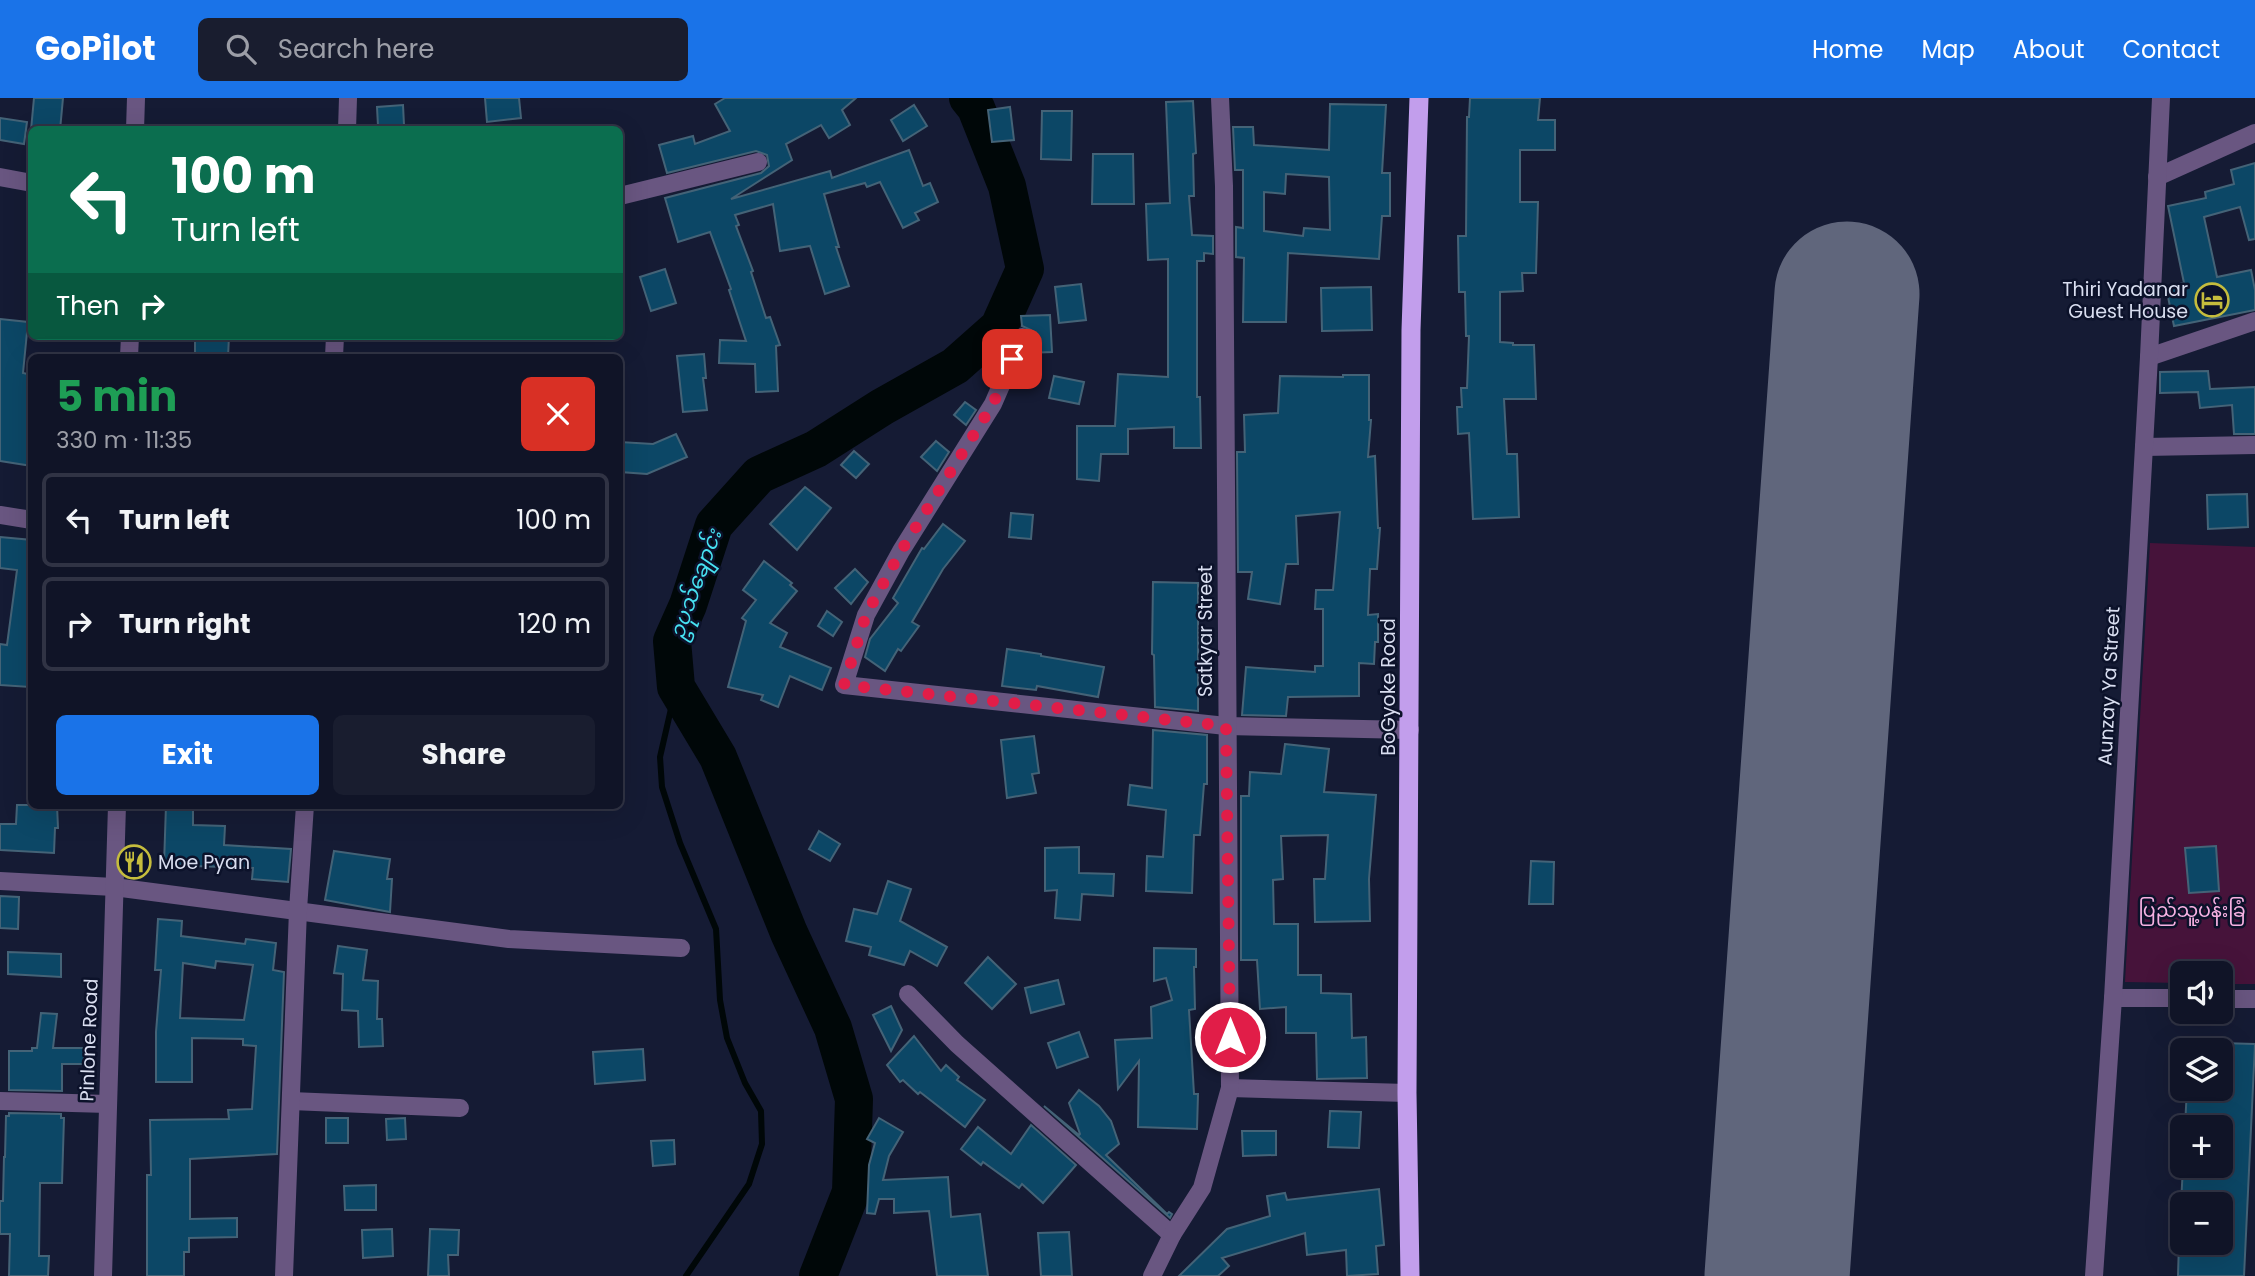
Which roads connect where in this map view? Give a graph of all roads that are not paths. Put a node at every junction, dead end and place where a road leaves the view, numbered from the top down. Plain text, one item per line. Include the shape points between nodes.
1 (136, 98) edge
2 (348, 98) edge
3 (1220, 98) edge
4 (1419, 98) edge
5 (2161, 98) edge
6 (135, 126) edge
7 (347, 126) edge
8 (2255, 133) edge
9 (758, 162) dead end
10 (0, 177) edge
11 (2157, 177) junction
12 (28, 182) edge
13 (623, 195) edge
14 (2255, 321) edge
15 (1022, 337) dead end
16 (2149, 358) junction
17 (2255, 445) edge
18 (2144, 447) junction
19 (0, 515) edge
20 (28, 519) edge
21 (1226, 726) junction
22 (1410, 730) junction
23 (117, 809) edge
24 (305, 809) edge
25 (0, 881) edge
26 (114, 887) junction
27 (298, 909) junction
28 (681, 948) dead end
29 (908, 994) dead end
30 (2113, 998) junction
31 (2170, 998) edge
32 (2233, 999) edge
33 (2255, 999) edge
34 (1230, 1088) junction
35 (1407, 1093) junction
36 (0, 1101) edge
37 (291, 1101) junction
38 (108, 1104) junction
39 (460, 1108) dead end
40 (1172, 1235) junction
41 (103, 1276) edge
42 (284, 1276) edge
43 (1153, 1276) edge
44 (1410, 1276) edge
45 (2094, 1276) edge

1 - 6 street
2 - 7 street
3 - 21 street, Satkyar Street
4 - 22 highway, BoGyoke Road via 1411,330
5 - 11 street, Aunzay Ya Street
8 - 11 street
9 - 13 street
10 - 12 street
11 - 16 street, Aunzay Ya Street
14 - 16 street
15 - 21 street via 993,404 866,615 844,685
16 - 18 street, Aunzay Ya Street
17 - 18 street
18 - 30 street, Aunzay Ya Street
19 - 20 street
21 - 22 street
21 - 34 street, Satkyar Street
22 - 35 highway, BoGyoke Road
23 - 26 street, Pinlone Road
24 - 27 street
25 - 26 street
26 - 27 street
26 - 38 street, Pinlone Road
27 - 28 street via 509,939
27 - 37 street
29 - 40 street via 957,1044
30 - 31 street
30 - 45 street, Aunzay Ya Street
32 - 33 street
34 - 35 street
34 - 40 street, Satkyar Street via 1202,1188
35 - 44 highway, BoGyoke Road
36 - 38 street
37 - 39 street
37 - 42 street
38 - 41 street, Pinlone Road
40 - 43 street, Satkyar Street

